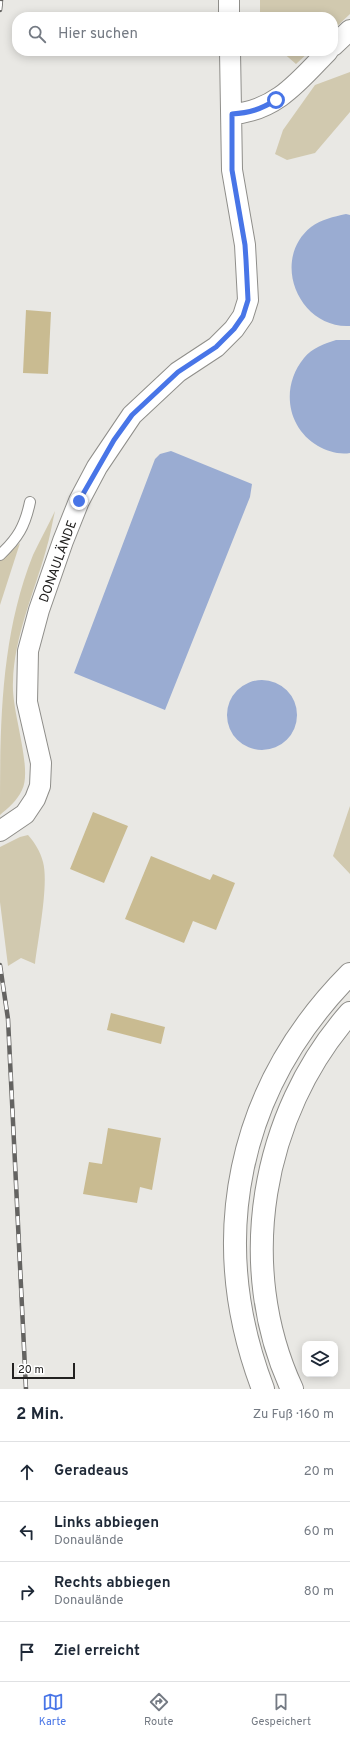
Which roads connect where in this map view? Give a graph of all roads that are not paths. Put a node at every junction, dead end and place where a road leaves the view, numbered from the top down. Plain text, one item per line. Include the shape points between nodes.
1 (229, 0) edge
2 (229, 12) edge
3 (350, 30) edge
4 (338, 41) edge
5 (230, 56) edge
6 (323, 56) edge
7 (232, 114) junction
8 (30, 502) dead end
9 (0, 554) edge
10 (0, 831) edge
11 (350, 974) edge
12 (350, 1013) edge
13 (263, 1389) edge
14 (292, 1389) edge

1 - 2 street
3 - 4 street
5 - 7 street, DONAULÄNDE
6 - 7 street via 276,100 260,110
7 - 10 street, DONAULÄNDE via 232,170 245,245 248,300 243,316 216,347 178,372 132,415 114,440 79,501 56,561 28,651 27,702 41,763 40,786 25,814
8 - 9 lane via 26,522
11 - 13 highway via 315,1012 284,1061 259,1112 243,1163 235,1211 236,1287 252,1360
12 - 14 highway via 317,1056 293,1100 276,1145 268,1179 263,1214 262,1257 266,1300 274,1339

